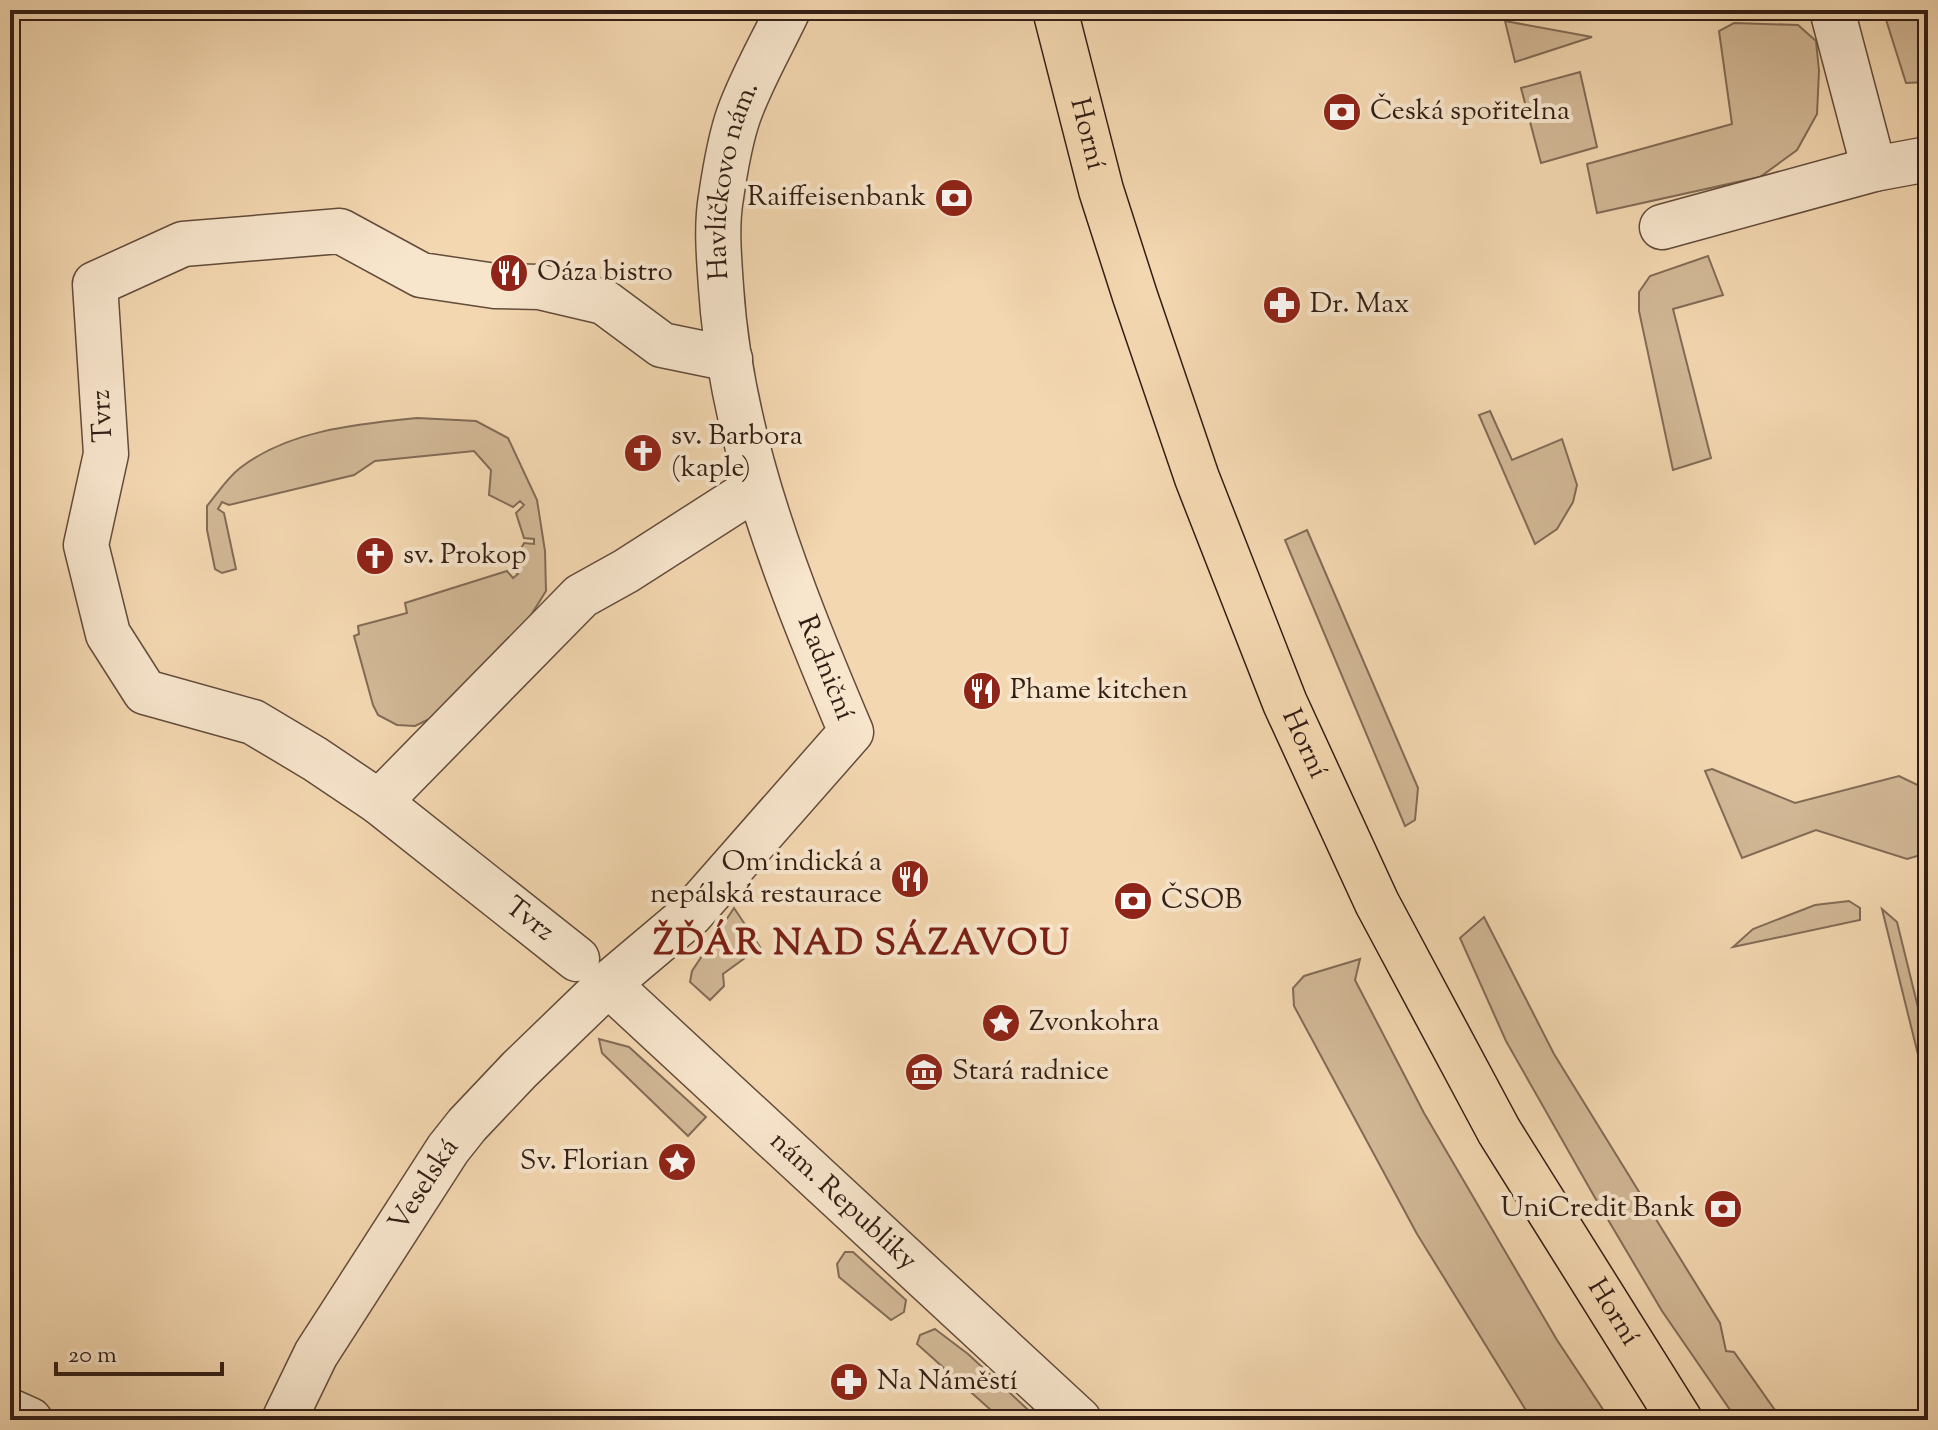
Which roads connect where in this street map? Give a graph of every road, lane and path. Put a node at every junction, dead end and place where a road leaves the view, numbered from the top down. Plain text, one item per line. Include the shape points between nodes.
1 (788, 10) edge
2 (1055, 10) edge
3 (1832, 10) edge
4 (1928, 159) edge
5 (1874, 169) junction
6 (1662, 227) dead end
7 (730, 359) junction
8 (757, 487) junction
9 (379, 802) junction
10 (593, 971) junction
11 (10, 1411) edge
12 (30, 1420) edge
13 (284, 1420) edge
14 (1079, 1420) edge
15 (1680, 1420) edge

1 - 7 street, Havlíčkovo nám. via 739,115 720,199 719,250
2 - 15 main road, Horní via 1130,281 1197,478 1285,703 1377,903 1499,1131
3 - 5 street
4 - 5 street
5 - 6 street
7 - 8 street, Radniční
7 - 9 street, Tvrz via 662,345 604,302 540,287 421,275 340,231 183,244 95,284 106,454 86,545 108,634 145,692 253,722
8 - 9 street via 581,596
8 - 10 street, Radniční via 804,621 851,732 691,914
9 - 10 street, Tvrz
10 - 13 street, Veselská via 519,1070 448,1149 316,1354
10 - 14 street, nám. Republiky
11 - 12 street

